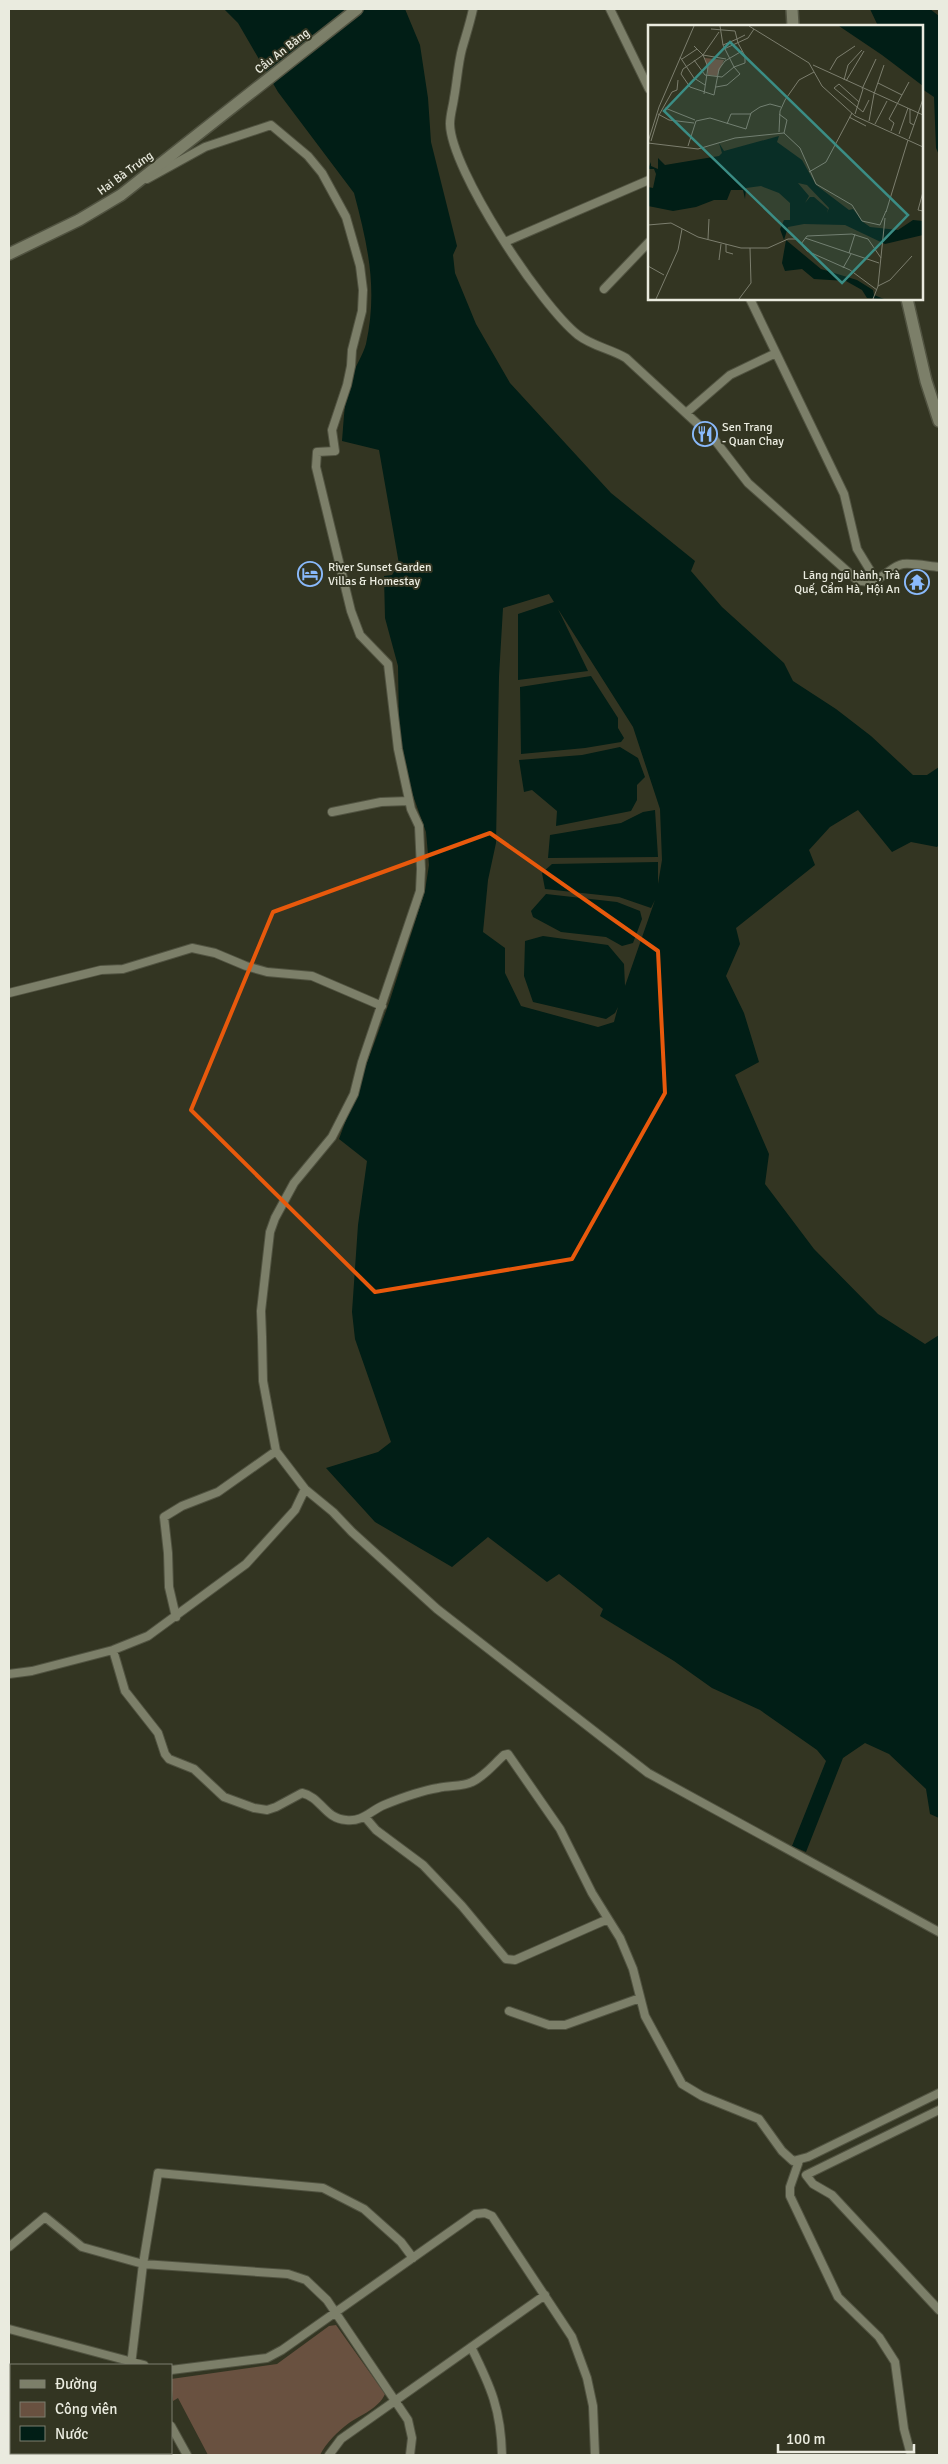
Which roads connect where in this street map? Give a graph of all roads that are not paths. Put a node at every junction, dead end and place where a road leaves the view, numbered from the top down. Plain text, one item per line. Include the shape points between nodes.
1 (358, 9) edge
2 (473, 9) edge
3 (610, 9) edge
4 (792, 9) edge
5 (792, 25) edge
6 (648, 87) edge
7 (246, 97) joint
8 (648, 180) edge
9 (131, 186) junction
10 (505, 242) junction
11 (648, 243) edge
12 (9, 254) edge
13 (604, 289) dead end
14 (750, 300) edge
15 (907, 300) edge
16 (776, 353) junction
17 (686, 413) junction
18 (939, 422) edge
19 (939, 567) edge
20 (876, 580) junction
21 (409, 801) junction
22 (332, 812) dead end
23 (9, 993) edge
24 (382, 1006) junction
25 (276, 1450) junction
26 (305, 1489) junction
27 (176, 1617) junction
28 (113, 1650) junction
29 (9, 1674) edge
30 (365, 1817) junction
31 (608, 1919) junction
32 (939, 1932) edge
33 (640, 1998) junction
34 (509, 2011) dead end
35 (939, 2093) edge
36 (939, 2110) edge
37 (799, 2161) junction
38 (9, 2248) edge
39 (413, 2258) junction
40 (143, 2264) junction
41 (546, 2295) junction
42 (939, 2310) edge
43 (336, 2312) junction
44 (9, 2329) edge
45 (471, 2347) junction
46 (133, 2364) edge
47 (172, 2370) edge
48 (394, 2400) junction
49 (172, 2428) edge
50 (187, 2455) edge
51 (329, 2455) edge
52 (410, 2455) edge
53 (502, 2455) edge
54 (595, 2455) edge
55 (911, 2455) edge

1 - 7 street, Cầu An Bàng
2 - 10 street via 462,49 450,123 460,163
3 - 6 street
4 - 5 street
7 - 9 street, Hai Bà Trưng
8 - 10 street
9 - 12 street, Hai Bà Trưng via 79,220
9 - 21 street via 204,147 271,125 308,156 322,173 346,217 360,266 362,311 347,385 332,430 335,451 317,452 316,467 351,611 360,635 388,664 398,748
10 - 17 street via 525,273 579,336 626,358
11 - 13 street
14 - 16 street
15 - 18 street
16 - 17 street via 730,375
16 - 20 street via 844,494 857,549
17 - 20 street via 714,439 748,483 856,579 862,582
19 - 20 street via 901,564
21 - 22 street via 381,802
21 - 24 street via 419,826 420,891
23 - 24 street via 102,970 123,969 192,948 267,972 312,976
24 - 25 street via 345,1114 332,1137 294,1183 270,1232 261,1311 263,1381
25 - 26 street
25 - 27 street via 218,1492 164,1517 169,1587
26 - 27 street via 296,1510 253,1558 225,1582 181,1610
26 - 32 street via 460,1630 648,1773
27 - 28 street via 148,1636
28 - 29 street
28 - 30 street via 125,1691 158,1732 165,1754 169,1759 194,1769 224,1797 264,1810 302,1793 316,1800 336,1818 353,1821
30 - 31 street via 376,1830 423,1865 506,1959 515,1960
30 - 31 street via 394,1801 436,1788 473,1782 508,1754 560,1829
31 - 33 street via 620,1938
33 - 34 street via 565,2025 549,2025
33 - 37 street via 645,2016 682,2084 702,2096 758,2119 788,2158 793,2162
35 - 37 street
36 - 42 street via 806,2175 813,2184 832,2195
37 - 55 street via 790,2196 838,2297 879,2337 895,2362
38 - 40 street via 45,2217 82,2247
39 - 40 street via 401,2242 364,2209 322,2188 158,2173
39 - 41 street via 475,2214 485,2213 492,2216
39 - 43 street
40 - 43 street via 288,2274 306,2280
40 - 46 street
41 - 45 street
41 - 54 street via 572,2336 587,2378 593,2406
43 - 47 street via 267,2358
43 - 48 street
44 - 46 street
45 - 48 street
45 - 53 street via 492,2390 501,2426
48 - 51 street via 342,2439
48 - 52 street via 408,2420 412,2438
49 - 50 street

